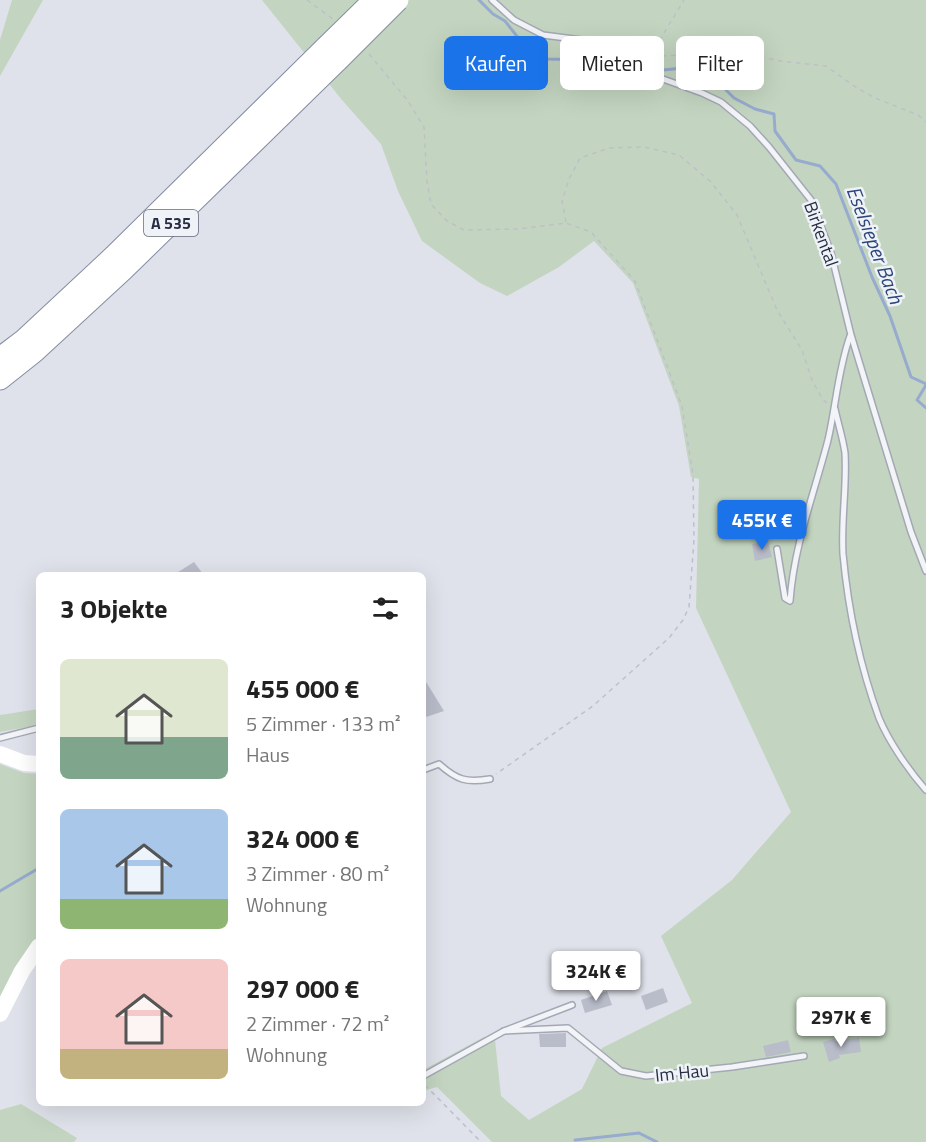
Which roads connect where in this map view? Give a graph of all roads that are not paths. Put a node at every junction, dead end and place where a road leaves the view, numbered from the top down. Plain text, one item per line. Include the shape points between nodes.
1 (374, 0) edge
2 (399, 0) edge
3 (492, 0) edge
4 (331, 54) junction
5 (850, 334) junction
6 (0, 358) edge
7 (0, 379) edge
8 (835, 409) junction
9 (777, 549) dead end
10 (926, 571) edge
11 (36, 729) edge
12 (0, 738) edge
13 (0, 754) edge
14 (36, 764) edge
15 (426, 769) edge
16 (490, 779) road end
17 (926, 790) edge
18 (36, 950) edge
19 (572, 1005) dead end
20 (0, 1014) edge
21 (504, 1031) junction
22 (804, 1056) dead end
23 (426, 1074) edge

1 - 4 highway, A 535, bridge
2 - 4 highway, A 535, bridge
3 - 5 lane, Birkental via 514,20 543,35 605,44 649,74 721,102 750,126 812,200 831,253
4 - 6 highway, A 535
4 - 7 highway, A 535 via 124,269
5 - 8 lane via 841,361
5 - 10 lane, Birkental
8 - 9 lane via 799,540 790,601 785,598
8 - 17 lane via 845,452 843,554 859,650 880,719
11 - 12 lane
13 - 14 main road
15 - 16 lane via 439,764 462,780
18 - 20 main road
19 - 21 lane, Im Hau
21 - 22 lane, Im Hau via 568,1028 621,1071 646,1076
21 - 23 lane, Im Hau

